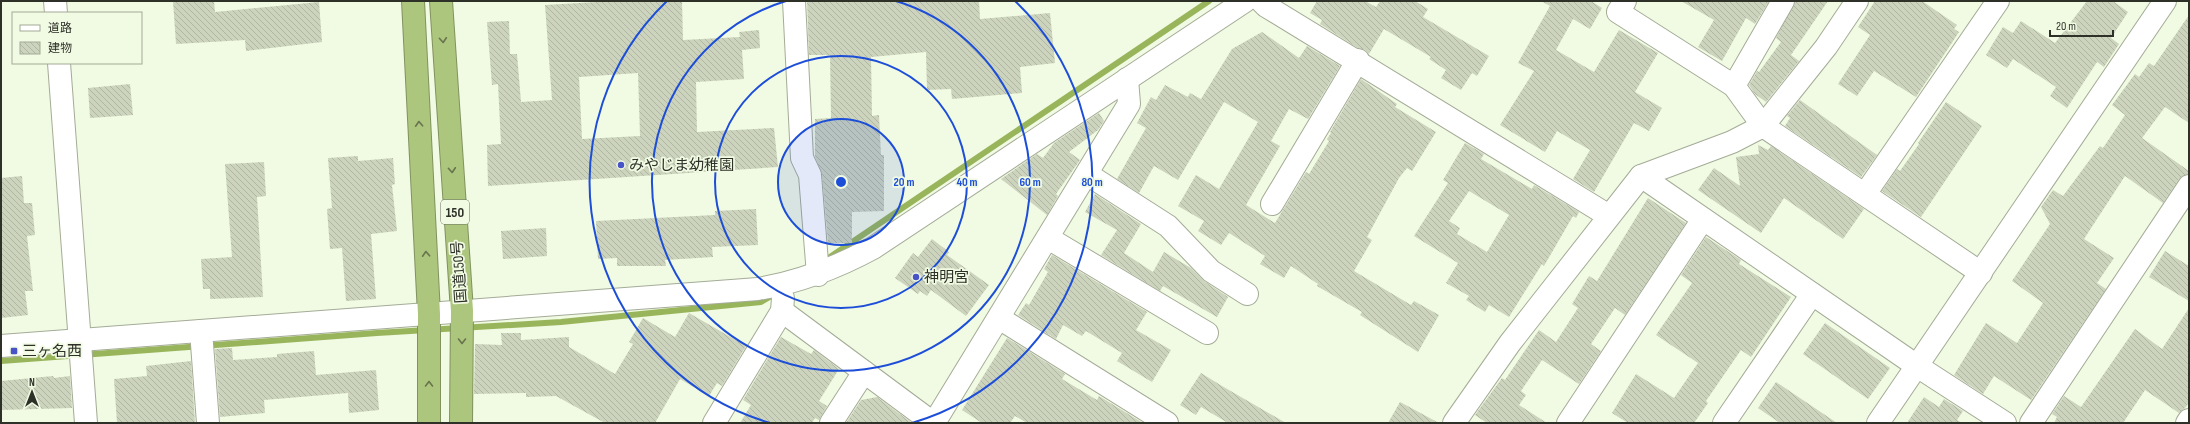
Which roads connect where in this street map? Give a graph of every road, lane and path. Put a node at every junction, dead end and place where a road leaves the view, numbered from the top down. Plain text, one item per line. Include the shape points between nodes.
1 (55, 1) edge
2 (413, 1) edge
3 (440, 1) edge
4 (794, 1) edge
5 (1245, 1) edge
6 (1261, 1) edge
7 (1625, 1) edge
8 (1783, 1) edge
9 (1857, 1) edge
10 (1998, 1) edge
11 (2165, 1) edge
12 (56, 12) edge
13 (1358, 60) junction
14 (59, 64) edge
15 (1127, 79) junction
16 (1734, 86) junction
17 (1763, 126) junction
18 (1087, 174) junction
19 (1641, 176) junction
20 (2188, 192) edge
21 (1865, 194) junction
22 (1272, 204) dead end
23 (1609, 216) junction
24 (1703, 219) junction
25 (1048, 238) junction
26 (1981, 273) junction
27 (818, 275) junction
28 (784, 284) junction
29 (1247, 294) dead end
30 (1812, 294) junction
31 (462, 311) junction
32 (782, 311) junction
33 (429, 314) junction
34 (999, 318) junction
35 (201, 331) junction
36 (1207, 332) dead end
37 (79, 340) junction
38 (1, 346) edge
39 (1917, 366) junction
40 (864, 372) junction
41 (2189, 420) edge
42 (86, 423) edge
43 (208, 423) edge
44 (429, 423) edge
45 (461, 423) edge
46 (714, 423) edge
47 (831, 423) edge
48 (933, 423) edge
49 (1167, 423) edge
50 (1454, 423) edge
51 (1568, 423) edge
52 (1724, 423) edge
53 (1878, 423) edge
54 (2005, 423) edge
55 (2031, 423) edge
56 (2187, 423) edge

1 - 12 street
33 -> 2 highway, 150
3 -> 31 highway, 国道150号 / 150
4 - 27 street via 802,158 810,175
5 - 15 street
6 - 13 street
7 - 16 street via 1618,12
8 - 16 street
9 - 17 street via 1826,47
10 - 21 street
11 - 26 street
13 - 22 street
13 - 23 street
14 - 37 street
15 - 18 street via 1129,104
15 - 27 street via 873,248
16 - 17 street
17 - 19 street via 1732,142
17 - 21 street
18 - 25 street
18 - 29 street via 1168,226 1211,271
19 - 23 street
19 - 24 street
20 - 55 street
21 - 26 street
23 - 50 street via 1510,343
24 - 30 street
24 - 51 street
25 - 34 street
25 - 36 street
26 - 39 street
27 - 28 street
28 - 31 street via 758,289
28 - 32 street
30 - 39 street
30 - 52 street
31 - 33 street
31 -> 45 highway, 国道150号 / 150
32 - 40 street
32 - 46 street
33 - 35 street
44 -> 33 highway, 150
34 - 48 street
34 - 49 street
35 - 37 street
35 - 43 street
37 - 38 street
37 - 42 street
39 - 53 street
39 - 54 street
40 - 47 street
40 - 48 street
41 - 56 street

